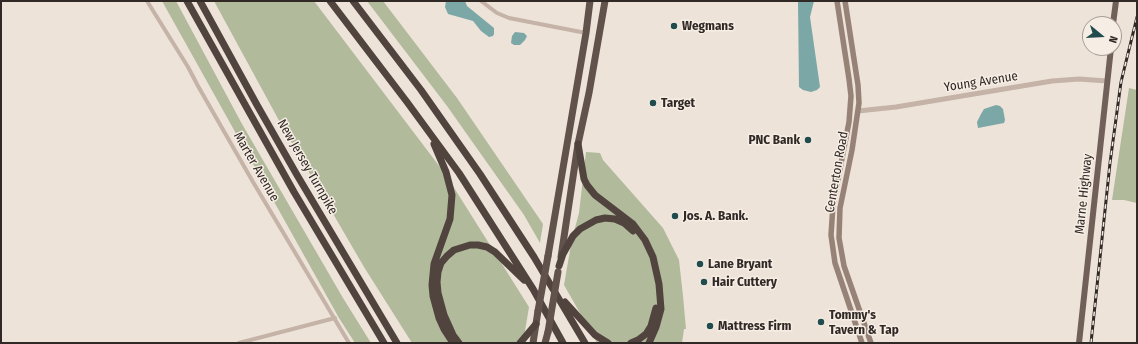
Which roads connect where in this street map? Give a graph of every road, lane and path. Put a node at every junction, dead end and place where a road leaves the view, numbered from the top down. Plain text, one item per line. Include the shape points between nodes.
1 (147, 1) edge
2 (188, 1) edge
3 (200, 1) edge
4 (330, 1) edge
5 (353, 1) edge
6 (481, 1) edge
7 (590, 1) edge
8 (606, 1) edge
9 (837, 1) edge
10 (845, 1) edge
11 (1116, 1) edge
12 (1114, 16) edge
13 (586, 33) junction
14 (1110, 56) edge
15 (1107, 80) junction
16 (858, 111) junction
17 (431, 134) junction
18 (578, 144) junction
19 (559, 269) junction
20 (533, 289) junction
21 (556, 292) junction
22 (335, 318) junction
23 (536, 324) junction
24 (239, 343) edge
25 (349, 343) edge
26 (384, 343) edge
27 (397, 343) edge
28 (453, 343) edge
29 (459, 343) edge
30 (520, 343) edge
31 (533, 343) edge
32 (545, 343) edge
33 (563, 343) edge
34 (585, 343) edge
35 (608, 343) edge
36 (631, 343) edge
37 (649, 343) edge
38 (862, 343) edge
39 (871, 343) edge
40 (1079, 343) edge

1 - 22 street, Marter Avenue
2 - 26 highway, New Jersey Turnpike via 286,178
3 - 27 highway, New Jersey Turnpike via 256,105
4 - 17 highway
5 - 21 highway via 462,147
6 - 13 street via 509,18
7 - 13 highway
8 - 18 highway
9 - 38 main road, Centerton Road via 850,101 846,145 833,205 831,235 835,263
10 - 16 main road, Centerton Road via 858,85
11 - 12 main road
13 - 23 highway, bridge
14 - 15 main road, Marne Highway
15 - 16 street, Young Avenue via 1052,81
15 - 40 main road, Marne Highway
16 - 39 main road, Centerton Road via 840,208 839,238 844,266
17 - 20 highway
17 - 28 highway via 446,172 452,196 450,219 434,264 432,285 439,318
18 - 19 highway
18 - 37 highway via 584,180 600,200 633,224 653,257 659,279 661,309
19 - 32 highway, bridge
19 - 36 highway via 563,254 573,236 588,224 605,218 615,219 631,229 648,257 656,293 651,326 646,334
20 - 29 highway via 487,247 470,244 454,250 441,263 437,282 444,315
20 - 33 highway
21 - 34 highway
21 - 35 highway via 595,335
22 - 24 street
22 - 25 street, Marter Avenue
23 - 30 highway
23 - 31 highway

